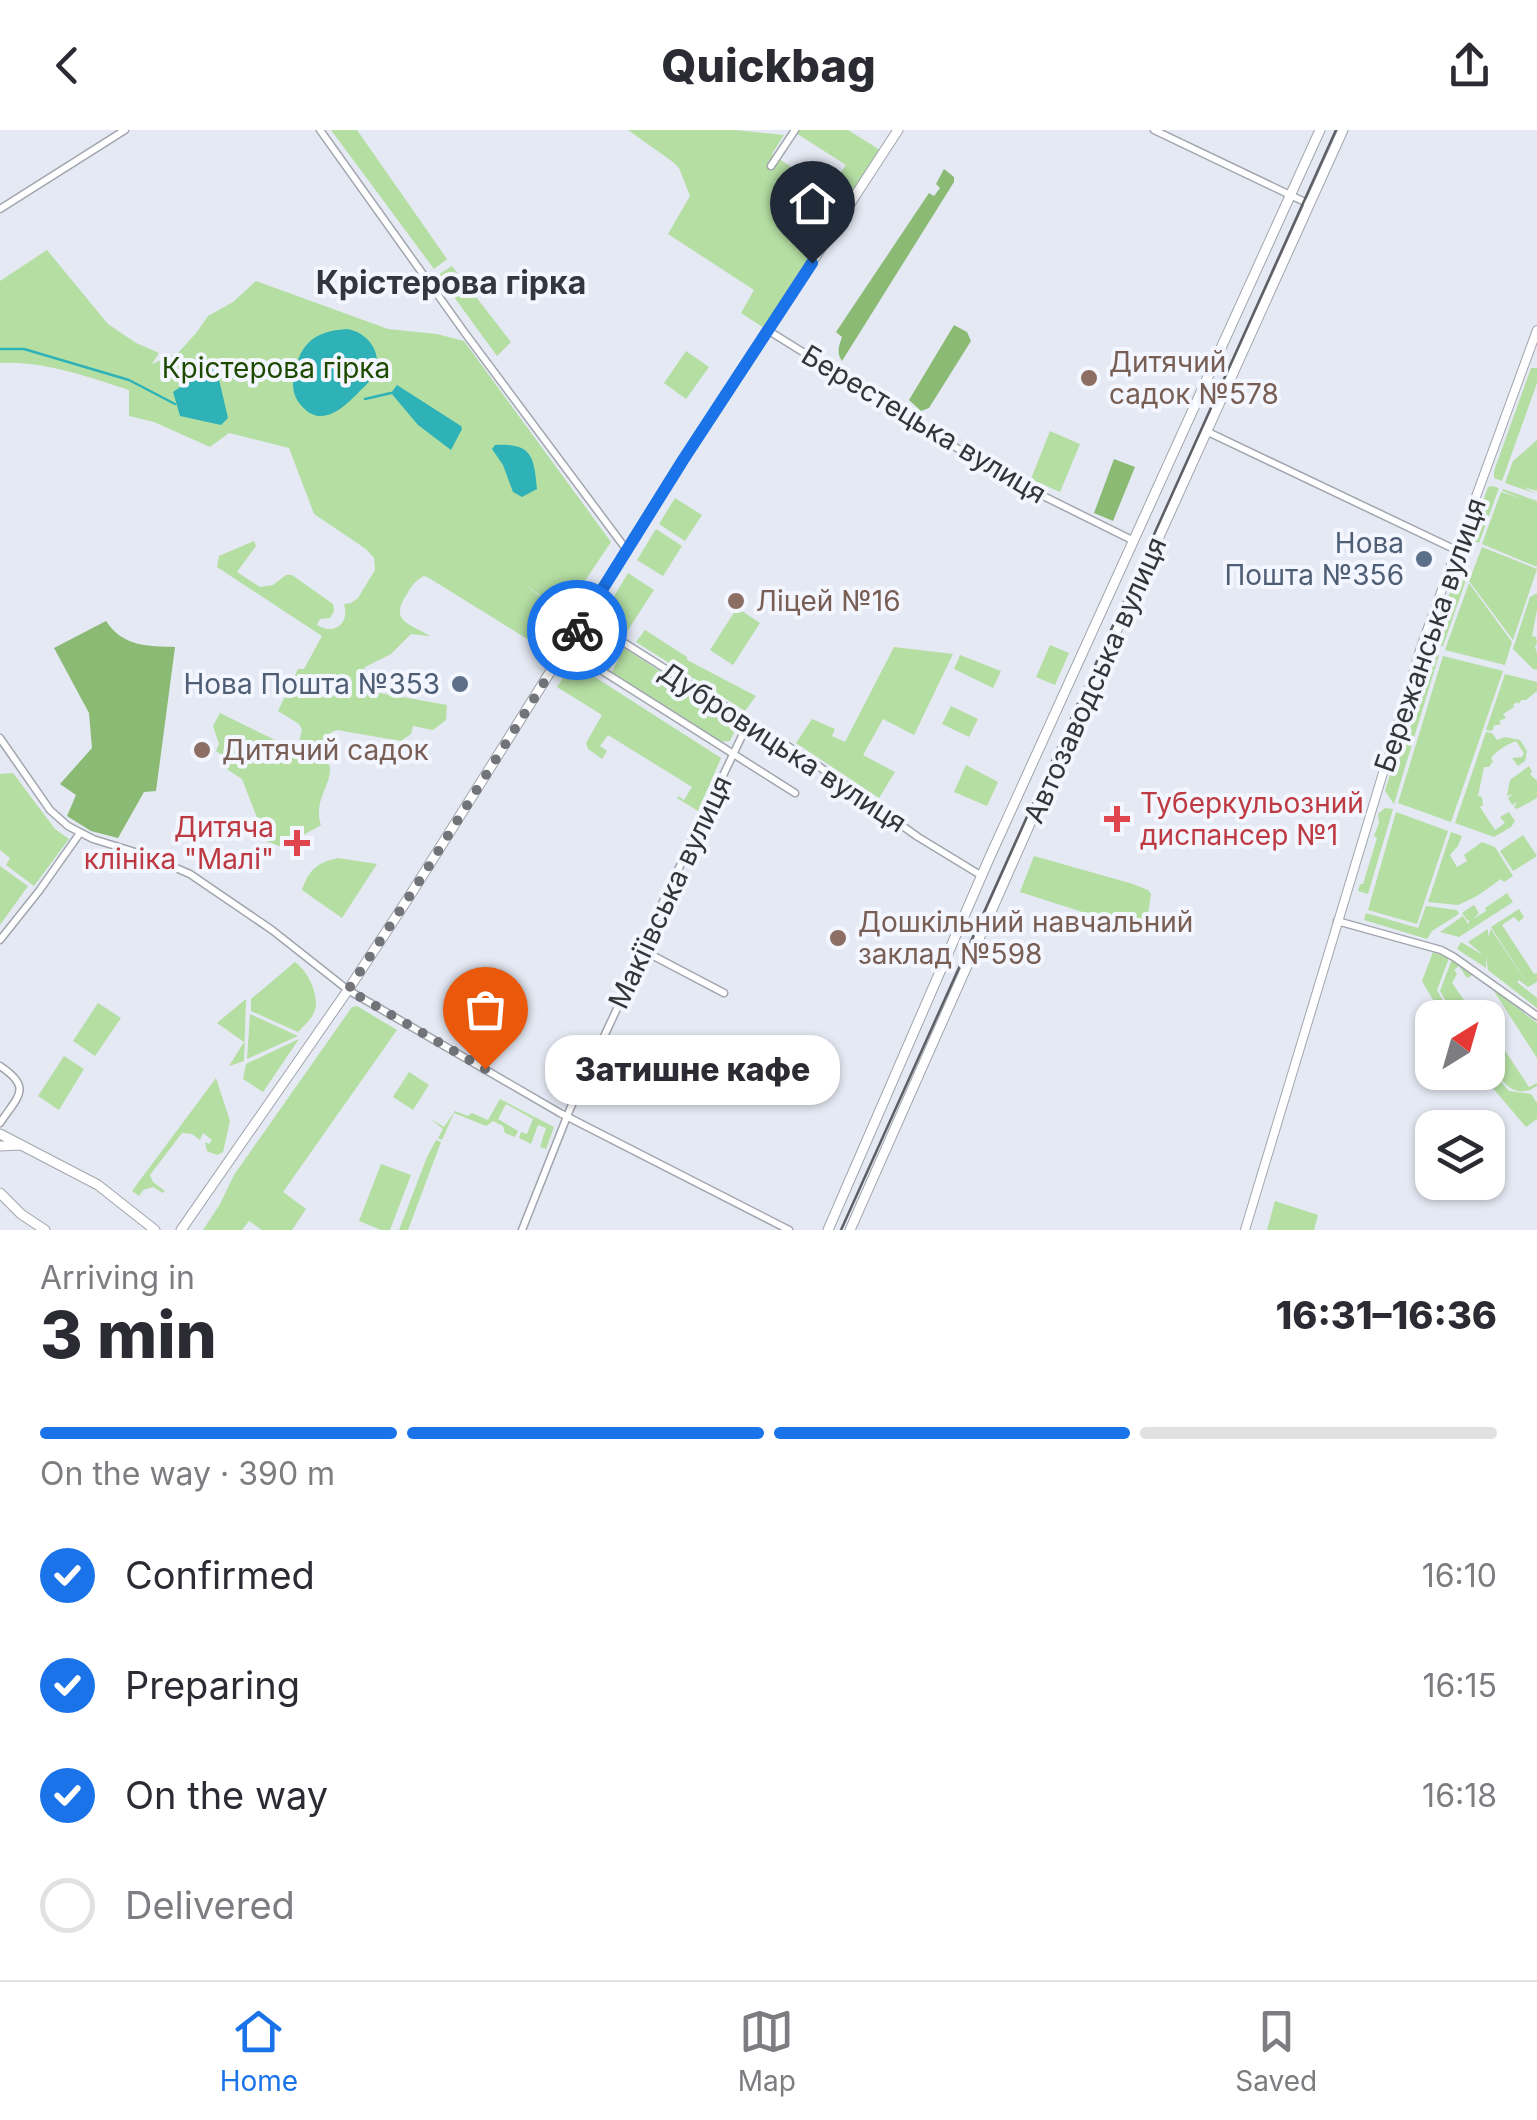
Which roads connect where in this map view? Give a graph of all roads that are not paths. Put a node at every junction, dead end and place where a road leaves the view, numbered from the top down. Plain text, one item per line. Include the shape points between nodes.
1 (125, 130) edge
2 (320, 130) edge
3 (795, 130) edge
4 (898, 130) edge
5 (1154, 130) edge
6 (1320, 130) edge
7 (1343, 130) edge
8 (772, 166) dead end
9 (1291, 195) junction
10 (1308, 204) junction
11 (0, 209) edge
12 (1537, 330) edge
13 (769, 331) junction
14 (1208, 432) junction
15 (1134, 541) junction
16 (627, 550) junction
17 (1456, 550) junction
18 (585, 618) junction
19 (566, 648) junction
20 (749, 721) junction
21 (0, 738) edge
22 (734, 754) junction
23 (795, 794) dead end
24 (80, 833) junction
25 (982, 876) junction
26 (1337, 921) junction
27 (0, 940) edge
28 (644, 952) junction
29 (348, 990) junction
30 (724, 993) dead end
31 (1537, 1016) edge
32 (0, 1066) edge
33 (566, 1116) junction
34 (0, 1124) edge
35 (0, 1134) edge
36 (0, 1146) edge
37 (22, 1146) junction
38 (0, 1193) edge
39 (45, 1230) edge
40 (156, 1230) edge
41 (181, 1230) edge
42 (522, 1230) edge
43 (789, 1230) edge
44 (828, 1230) edge
45 (850, 1230) edge
46 (1246, 1230) edge

1 - 11 street
2 - 16 street
3 - 8 street
4 - 13 main road
5 - 9 street
6 - 9 main road, Автозаводська вулиця
7 - 10 main road, Автозаводська вулиця
9 - 10 street
9 - 15 main road, Автозаводська вулиця
10 - 14 main road, Автозаводська вулиця
12 - 17 street, Бережанська вулиця
13 - 15 street, Берестецька вулиця via 996,474
13 - 16 main road
14 - 17 street
14 - 45 main road, Автозаводська вулиця
15 - 25 main road, Автозаводська вулиця
16 - 18 main road
17 - 26 street, Бережанська вулиця
18 - 19 main road
18 - 20 street, Дубровицька вулиця
19 - 22 street, Дубровицька вулиця
19 - 29 main road
20 - 22 street, Макіївська вулиця
20 - 25 street, Дубровицька вулиця
21 - 24 street via 50,810
22 - 23 street, Дубровицька вулиця
22 - 28 street, Макіївська вулиця
24 - 27 street
24 - 29 street via 190,874
25 - 44 main road, Автозаводська вулиця
26 - 31 street via 1454,956
26 - 46 street, Бережанська вулиця
28 - 30 street
28 - 33 street, Макіївська вулиця
29 - 33 street
29 - 41 main road
32 - 34 street via 20,1086
33 - 42 street, Макіївська вулиця
33 - 43 street
35 - 37 main road
36 - 37 main road
37 - 40 main road via 98,1185
38 - 39 main road

